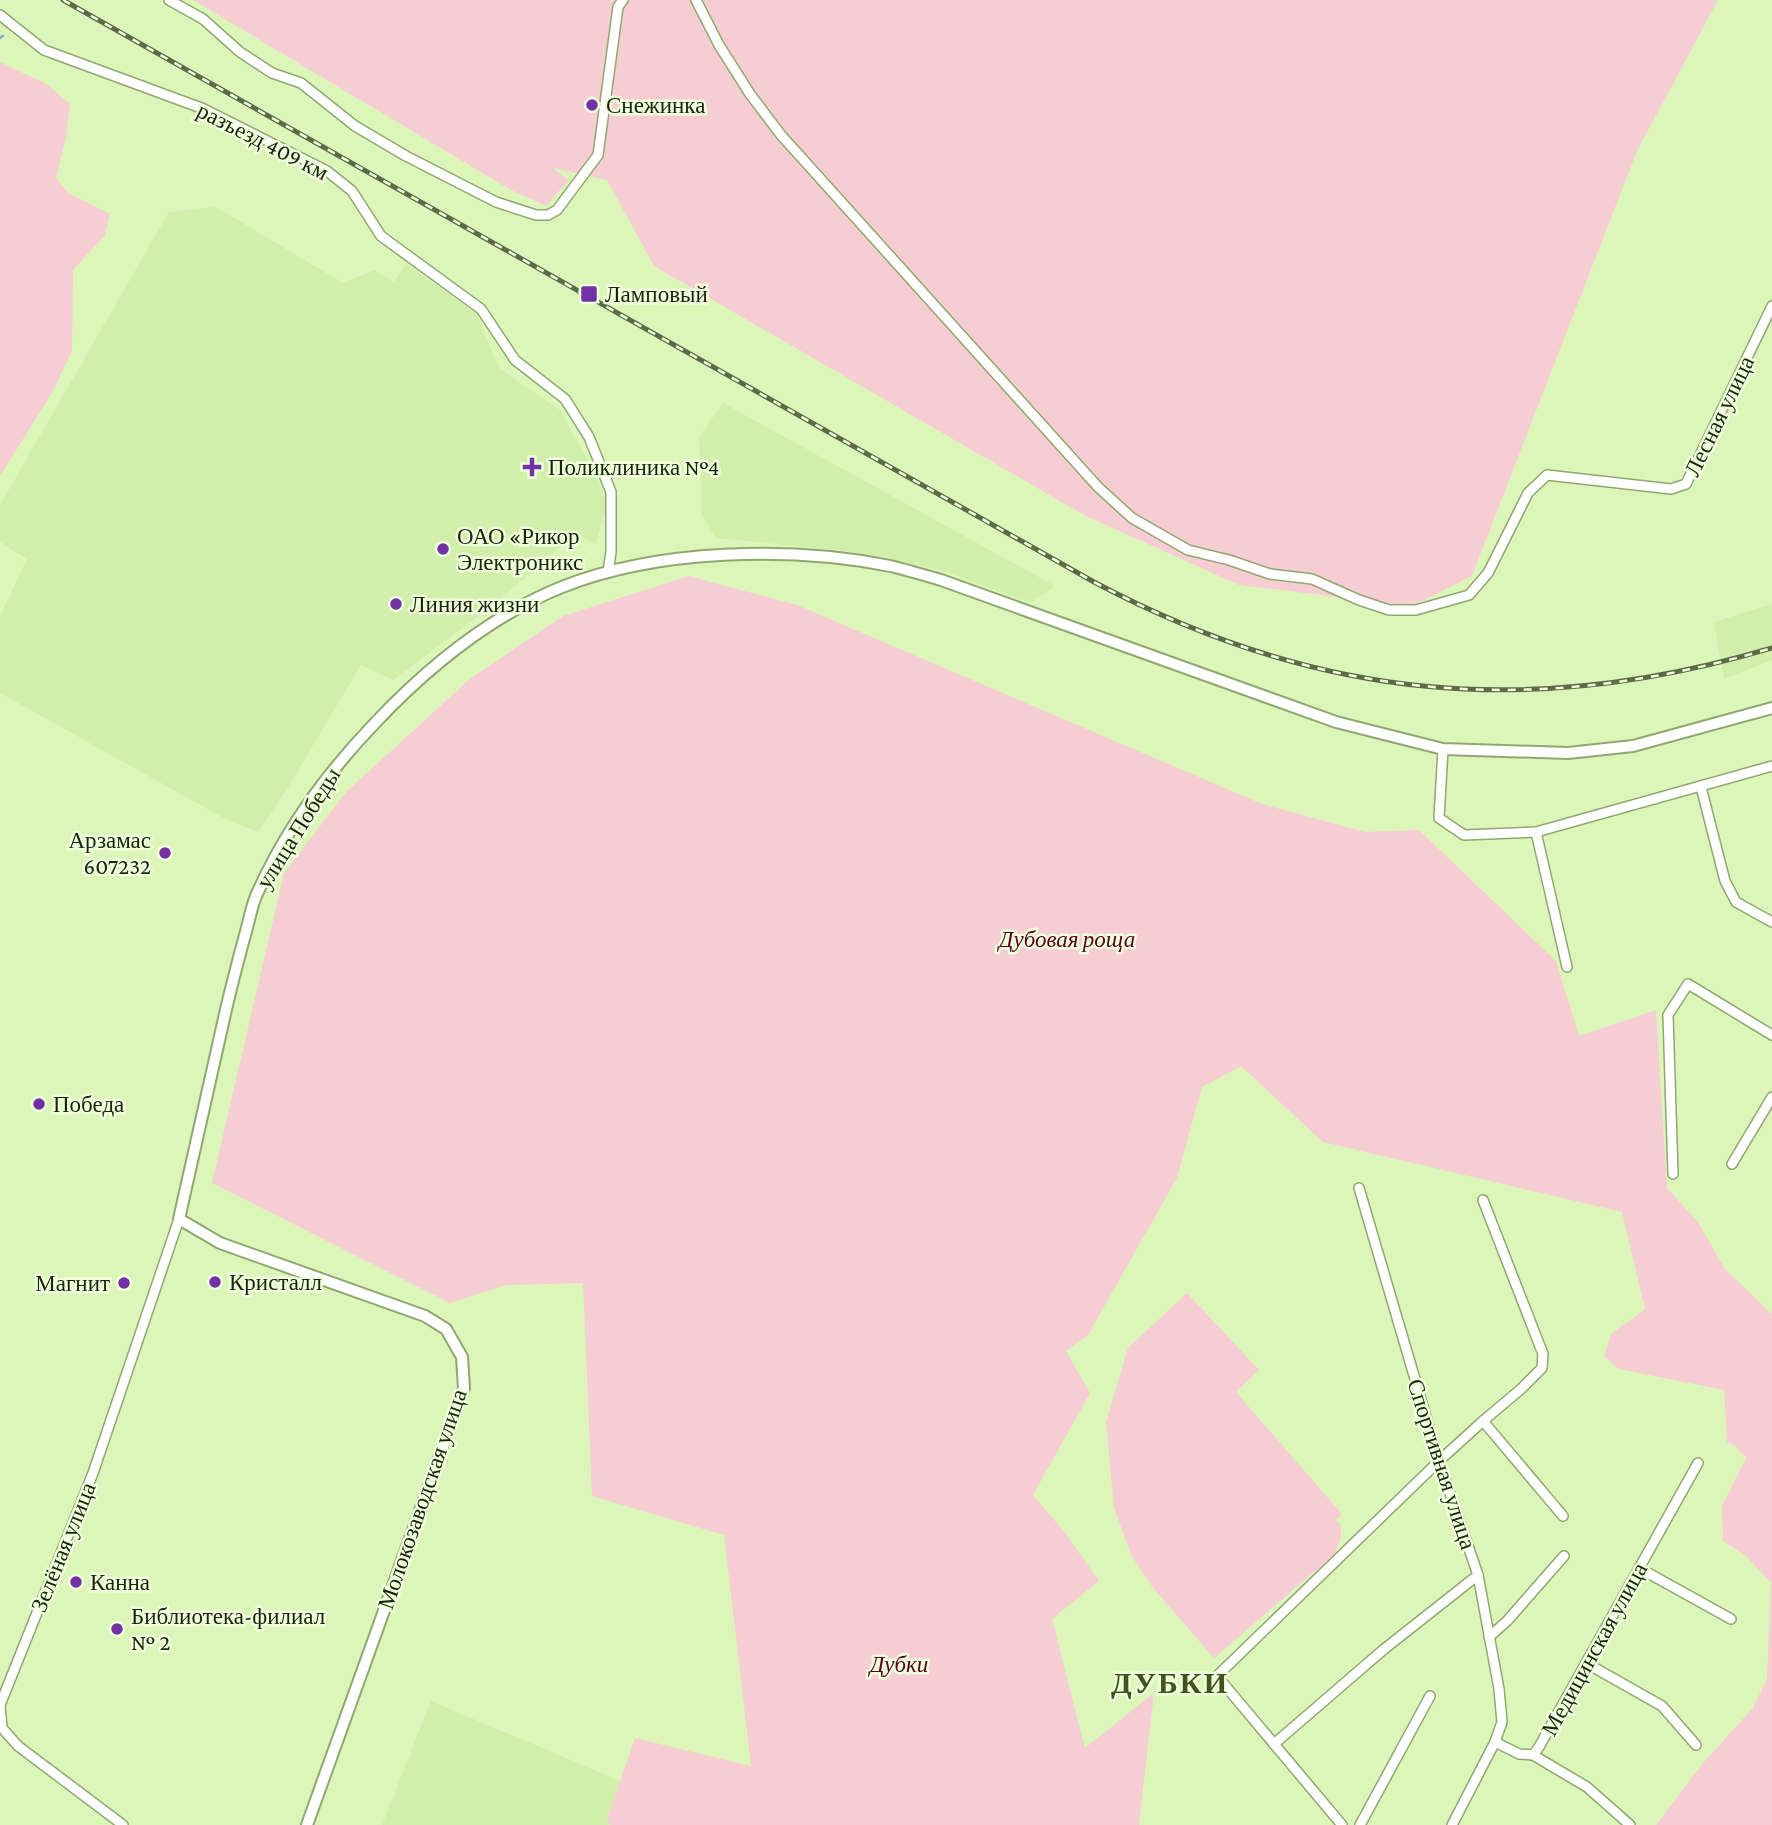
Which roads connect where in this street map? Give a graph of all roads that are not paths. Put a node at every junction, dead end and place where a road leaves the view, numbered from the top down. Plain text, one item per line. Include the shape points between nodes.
1 (169, 0) edge
2 (623, 0) edge
3 (696, 0) edge
4 (0, 15) edge
5 (1772, 306) edge
6 (608, 572) junction
7 (1772, 708) edge
8 (1443, 750) junction
9 (1772, 766) edge
10 (1701, 787) junction
11 (1536, 832) junction
12 (1772, 922) edge
13 (1567, 967) dead end
14 (1772, 1035) edge
15 (1772, 1097) edge
16 (1732, 1164) dead end
17 (1673, 1174) dead end
18 (1359, 1188) dead end
19 (1483, 1200) dead end
20 (179, 1219) junction
21 (1483, 1421) junction
22 (1439, 1461) junction
23 (1698, 1463) dead end
24 (1563, 1516) dead end
25 (1564, 1556) dead end
26 (1639, 1568) junction
27 (1478, 1575) junction
28 (1731, 1619) dead end
29 (1489, 1637) junction
30 (1586, 1663) junction
31 (1430, 1696) dead end
32 (1495, 1742) junction
33 (1275, 1744) junction
34 (1696, 1745) dead end
35 (1533, 1755) junction
36 (123, 1825) edge
37 (307, 1825) edge
38 (1342, 1825) edge
39 (1360, 1825) edge
40 (1452, 1825) edge
41 (1630, 1825) edge

1 - 2 street via 203,19 272,73 301,83 355,126 406,156 496,202 536,215 557,210 598,155 618,7
3 - 5 street, Лесная улица via 738,75 781,135 1031,414 1132,518 1188,550 1270,574 1312,579 1389,610 1416,610 1469,595 1488,573 1528,493 1547,475 1671,489 1686,484
4 - 6 street, разъезд 409 км via 44,50 204,109 327,171 352,191 381,236 481,309 515,360 565,399 589,437 611,492
6 - 8 street, улица Победы via 667,560 734,555 819,556 890,566 941,580 1336,722
6 - 20 street, улица Победы via 534,599 468,639 405,691 342,757 297,821 255,899
7 - 8 street, улица Победы via 1633,746 1568,753
8 - 11 street via 1439,818 1464,835
9 - 10 street
10 - 11 street
10 - 12 street via 1725,881 1736,902
11 - 13 street
14 - 17 street via 1688,984 1668,1015
15 - 16 street
18 - 22 street, Спортивная улица
19 - 21 street via 1543,1354 1542,1368
20 - 36 street, Зелёная улица via 93,1473 0,1704 2,1728 18,1746
20 - 37 street, Молокозаводская улица via 220,1243 425,1316 446,1329 462,1357 464,1388
21 - 22 street
21 - 24 street
22 - 27 street, Спортивная улица
22 - 33 street via 1217,1676
23 - 26 street, Медицинская улица
25 - 29 street
26 - 28 street
26 - 30 street, Медицинская улица
27 - 29 street, Спортивная улица
27 - 33 street
29 - 32 street, Спортивная улица via 1502,1722
30 - 34 street via 1662,1706
30 - 35 street, Медицинская улица
31 - 39 street
32 - 35 street, Медицинская улица via 1519,1754
32 - 40 street
33 - 38 street
35 - 41 street via 1587,1787

